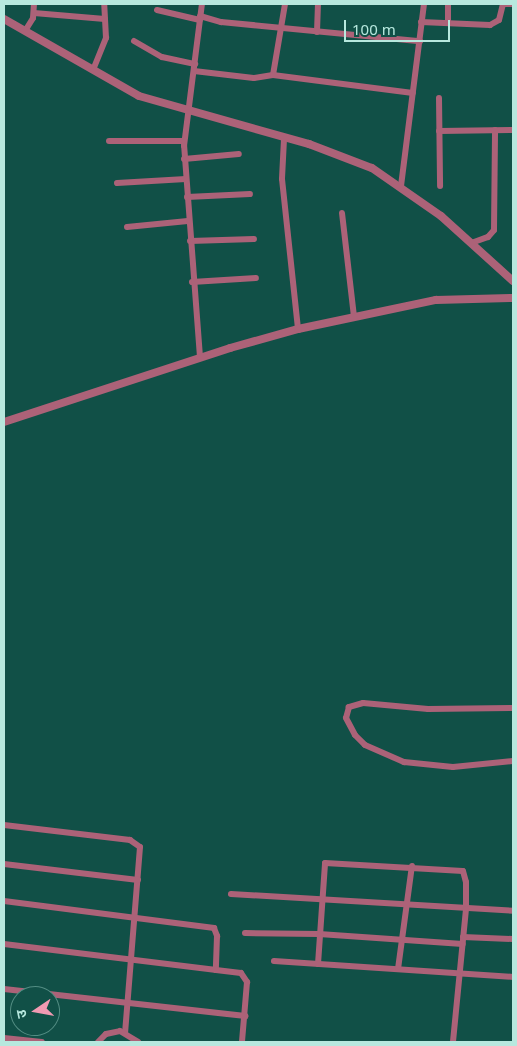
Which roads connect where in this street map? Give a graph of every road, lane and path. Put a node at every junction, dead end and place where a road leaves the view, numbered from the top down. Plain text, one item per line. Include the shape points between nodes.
1 (34, 4) edge
2 (104, 4) edge
3 (202, 4) edge
4 (285, 4) edge
5 (318, 4) edge
6 (424, 4) edge
7 (448, 4) edge
8 (503, 4) edge
9 (513, 4) edge
10 (157, 10) dead end
11 (34, 13) junction
12 (200, 18) junction
13 (4, 19) edge
14 (105, 19) junction
15 (421, 22) junction
16 (448, 23) junction
17 (280, 28) junction
18 (25, 31) junction
19 (317, 32) junction
20 (420, 41) junction
21 (134, 42) dead end
22 (195, 67) junction
23 (93, 70) junction
24 (272, 75) junction
25 (413, 93) junction
26 (439, 98) dead end
27 (188, 112) junction
28 (495, 130) junction
29 (513, 130) edge
30 (439, 131) junction
31 (284, 138) junction
32 (109, 141) dead end
33 (184, 141) junction
34 (239, 154) dead end
35 (184, 159) junction
36 (186, 179) junction
37 (117, 184) dead end
38 (401, 186) junction
39 (440, 186) dead end
40 (250, 194) dead end
41 (187, 197) junction
42 (342, 214) dead end
43 (188, 221) junction
44 (127, 227) dead end
45 (254, 239) dead end
46 (190, 240) junction
47 (474, 242) junction
48 (256, 278) dead end
49 (513, 281) edge
50 (192, 282) junction
51 (513, 298) edge
52 (354, 316) junction
53 (298, 329) junction
54 (200, 357) junction
55 (4, 422) edge
56 (513, 708) edge
57 (513, 761) edge
58 (4, 825) edge
59 (4, 864) edge
60 (412, 866) junction
61 (138, 880) junction
62 (231, 894) dead end
63 (322, 898) junction
64 (4, 902) edge
65 (406, 904) junction
66 (466, 909) junction
67 (513, 911) edge
68 (136, 918) junction
69 (245, 933) dead end
70 (319, 934) junction
71 (401, 938) junction
72 (513, 939) edge
73 (463, 940) junction
74 (4, 944) edge
75 (274, 961) dead end
76 (132, 962) junction
77 (318, 964) junction
78 (398, 969) junction
79 (216, 970) junction
80 (460, 973) junction
81 (513, 977) edge
82 (4, 989) edge
83 (127, 1004) junction
84 (245, 1016) junction
85 (125, 1032) junction
86 (4, 1038) edge
87 (42, 1042) edge
88 (98, 1042) edge
89 (138, 1042) edge
90 (242, 1042) edge
91 (453, 1042) edge

1 - 11 street
2 - 14 street
3 - 12 street
4 - 17 street
5 - 19 street
6 - 15 street
7 - 16 street
8 - 9 street
8 - 16 street via 495,23
10 - 12 street
11 - 14 street
11 - 18 street
12 - 17 street
12 - 22 street
13 - 18 street
14 - 23 street via 106,38
15 - 16 street
15 - 20 street
17 - 19 street
17 - 24 street
18 - 23 street
19 - 20 street
20 - 25 street
21 - 22 street via 162,57
22 - 24 street via 254,78
22 - 27 street
23 - 27 street via 139,96
24 - 25 street
25 - 38 street
26 - 30 street
27 - 31 street
27 - 33 street
28 - 29 street
28 - 30 street
28 - 47 street via 494,230 488,237
30 - 39 street
31 - 38 street via 346,156
31 - 53 street via 282,178
32 - 33 street
33 - 35 street
34 - 35 street
35 - 36 street
36 - 37 street
36 - 41 street
38 - 47 street
40 - 41 street
41 - 43 street
42 - 52 street
43 - 44 street
43 - 46 street
45 - 46 street
46 - 50 street
47 - 49 street
48 - 50 street
50 - 54 street
51 - 52 street via 436,300
52 - 53 street
53 - 54 street
54 - 55 street
56 - 57 street via 428,709 363,703 349,707 346,718 365,745 404,762 453,767
58 - 61 street via 136,842 141,852
59 - 61 street
60 - 63 street via 326,862
60 - 65 street
60 - 66 street via 463,871
61 - 68 street
62 - 63 street
63 - 65 street
63 - 70 street
64 - 68 street
65 - 66 street
65 - 71 street
66 - 67 street
66 - 73 street
68 - 76 street
68 - 79 street via 214,928 217,936
69 - 70 street
70 - 71 street
70 - 77 street
71 - 73 street
71 - 78 street
72 - 73 street
73 - 80 street
74 - 76 street
75 - 77 street
76 - 79 street
76 - 83 street
77 - 78 street
78 - 80 street
79 - 84 street via 241,974 246,978
80 - 81 street
80 - 91 street
82 - 83 street
83 - 84 street
83 - 85 street
84 - 90 street
85 - 88 street via 111,1032
85 - 89 street
86 - 87 street

